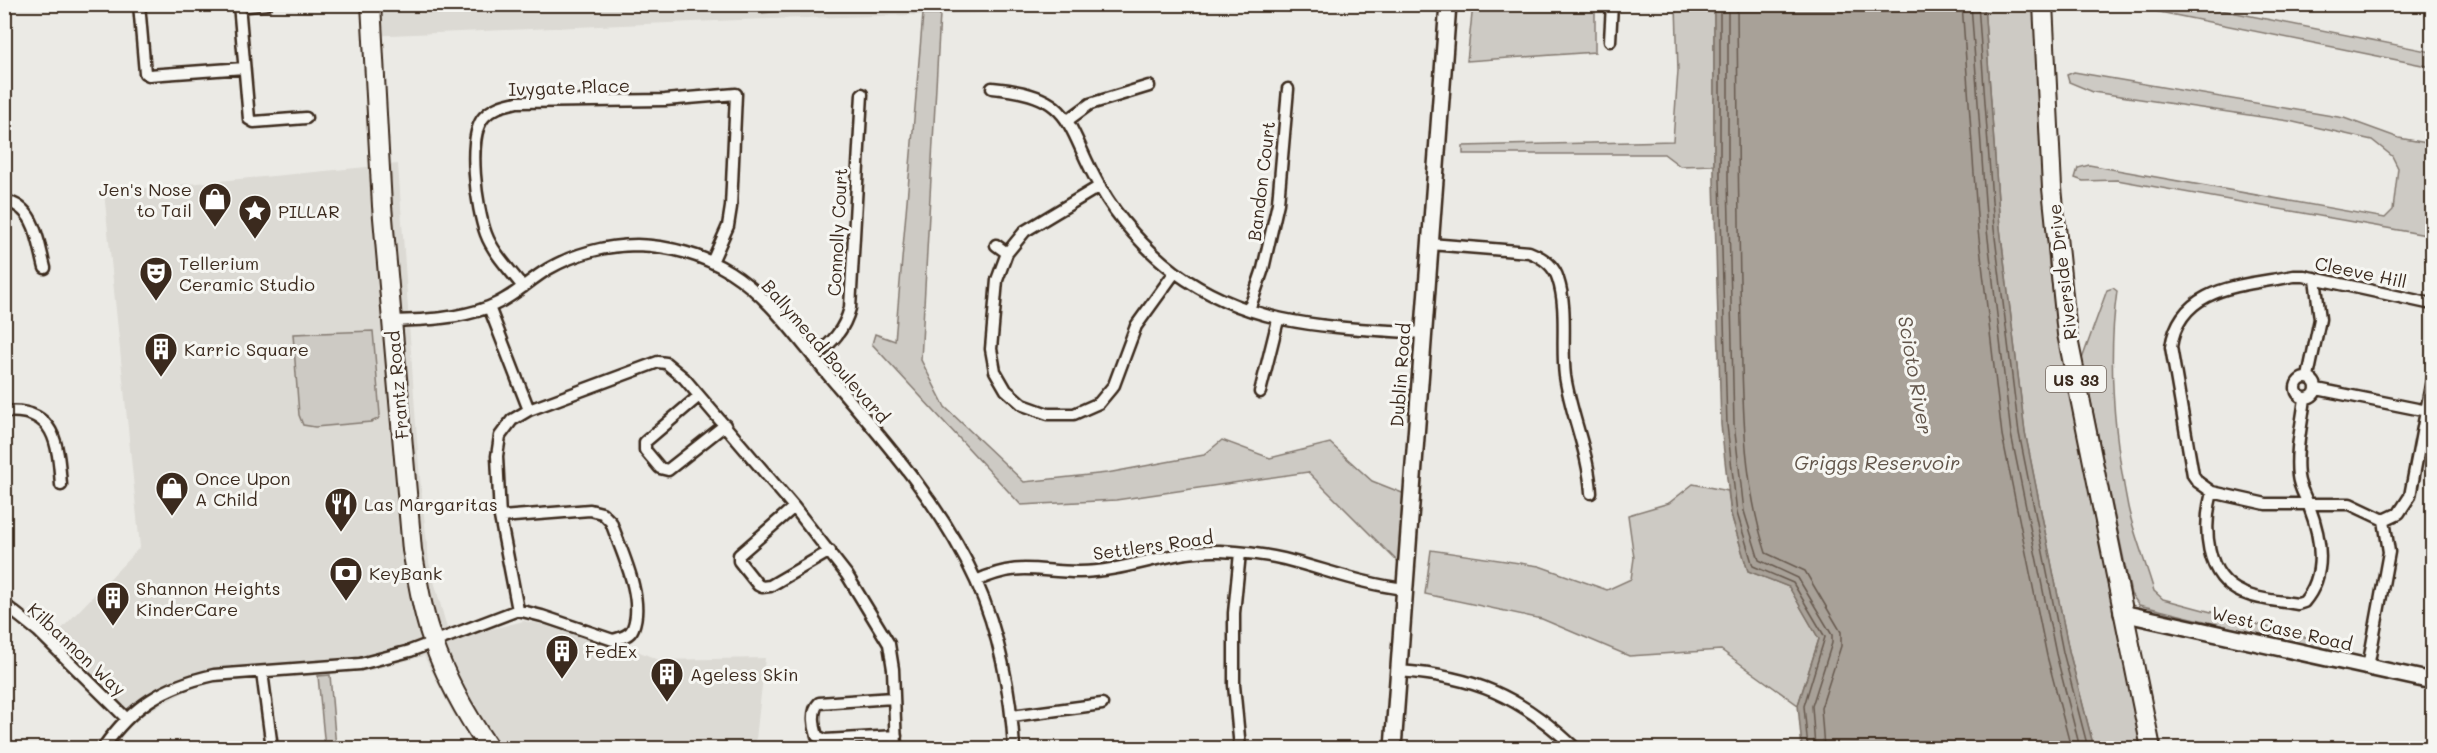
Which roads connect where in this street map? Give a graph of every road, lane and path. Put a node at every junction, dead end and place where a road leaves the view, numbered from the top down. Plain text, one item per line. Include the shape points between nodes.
1 (139, 4) edge
2 (267, 4) edge
3 (371, 4) edge
4 (1448, 4) edge
5 (1612, 4) edge
6 (2043, 4) edge
7 (239, 6) edge
8 (1610, 41) dead end
9 (244, 68) junction
10 (1149, 87) dead end
11 (992, 88) dead end
12 (1288, 89) dead end
13 (862, 94) dead end
14 (306, 118) dead end
15 (1068, 120) junction
16 (1100, 186) junction
17 (4, 201) edge
18 (1430, 244) junction
19 (996, 245) dead end
20 (1007, 253) junction
21 (712, 262) junction
22 (45, 268) dead end
23 (1175, 272) junction
24 (2315, 278) junction
25 (523, 287) junction
26 (2433, 304) edge
27 (489, 307) junction
28 (1249, 310) junction
29 (1278, 320) junction
30 (392, 321) junction
31 (1423, 333) junction
32 (814, 358) junction
33 (2308, 377) junction
34 (2433, 380) edge
35 (2317, 389) junction
36 (1260, 392) dead end
37 (699, 396) junction
38 (2305, 398) junction
39 (529, 410) junction
40 (2427, 411) junction
41 (4, 412) edge
42 (724, 425) junction
43 (61, 485) dead end
44 (2212, 492) junction
45 (1591, 493) dead end
46 (2308, 504) junction
47 (794, 507) junction
48 (500, 517) junction
49 (2384, 520) junction
50 (830, 551) junction
51 (1240, 553) junction
52 (976, 581) junction
53 (1404, 589) junction
54 (4, 604) edge
55 (518, 610) junction
56 (2122, 613) junction
57 (433, 641) junction
58 (2368, 667) junction
59 (1399, 671) junction
60 (262, 672) junction
61 (2433, 681) edge
62 (893, 698) junction
63 (1102, 704) dead end
64 (1012, 716) junction
65 (126, 718) junction
66 (896, 736) junction
67 (103, 748) edge
68 (272, 748) edge
69 (489, 748) edge
70 (896, 748) edge
71 (1014, 748) edge
72 (1240, 748) edge
73 (1393, 748) edge
74 (1575, 748) edge
75 (2151, 748) edge

1 - 9 street via 145,73 153,76
2 - 7 street
3 - 30 main road, Frantz Road
4 - 18 main road, Dublin Road
5 - 8 street
6 - 56 main road, Riverside Drive / US 33 via 2052,188 2067,334
7 - 9 street
9 - 14 street via 251,121
10 - 15 street via 1090,104
11 - 15 street via 1034,95
12 - 28 street, Bandon Court via 1278,203
13 - 32 street, Connolly Court via 850,308 838,337
15 - 16 street
16 - 20 street via 1024,231
16 - 23 street via 1124,221
17 - 22 street via 21,205 33,222
18 - 31 main road, Dublin Road
18 - 45 street via 1529,252 1543,258 1553,269 1563,303 1567,383 1587,460
19 - 20 street
20 - 23 street via 994,300 991,349 995,371 1013,398 1048,414 1087,410 1108,394 1136,326
21 - 25 street, Ballymead Boulevard via 658,246 617,246 565,261
21 - 25 street, Ivygate Place via 730,216 736,94 665,100 517,102 499,106 483,117 475,136 478,205 487,236
21 - 32 street, Ballymead Boulevard via 755,290
23 - 28 street via 1221,299
24 - 26 street, Cleeve Hill
24 - 33 street via 2320,319
24 - 44 street, Cleeve Hill via 2294,276 2217,291 2194,303 2176,326 2171,347 2193,475
25 - 27 street, Ballymead Boulevard
27 - 30 street, Ballymead Boulevard via 437,319
27 - 39 street
28 - 29 street
29 - 31 street
29 - 36 street
30 - 57 main road, Frantz Road via 412,550
31 - 53 main road, Dublin Road
32 - 52 street, Ballymead Boulevard via 929,498
33 - 35 street
33 - 38 street via 2296,386 2296,392
34 - 40 street
35 - 38 street
35 - 40 street
37 - 39 street via 666,363 658,362
37 - 42 street
37 - 42 street via 645,442 645,450 660,468 668,470
38 - 46 street via 2297,467
39 - 48 street via 512,420 501,436 497,456
40 - 49 street via 2410,496 2399,513
41 - 43 street via 23,411 43,420 58,449
42 - 47 street
44 - 46 street via 2266,504
44 - 46 street via 2209,549 2218,574 2244,594 2298,604 2315,587 2321,555
46 - 49 street via 2350,504
47 - 50 street
47 - 50 street via 739,555 739,561 758,585 766,588
48 - 55 street
48 - 55 street via 590,510 602,513 610,522 637,598 633,629 614,640
49 - 58 street via 2389,552
50 - 62 street via 889,644
51 - 52 street, Settlers Road via 1191,553 1112,570 1010,569
51 - 53 street, Settlers Road via 1282,559 1357,581
51 - 72 street via 1234,613 1234,685
52 - 64 street, Ballymead Boulevard via 990,620
53 - 59 main road, Dublin Road
54 - 65 street, Kilbannon Way via 38,631
55 - 57 street
56 - 58 main road, West Case Road
56 - 75 main road, Riverside Drive / US 33
57 - 60 street via 360,664
57 - 69 main road, Frantz Road via 469,718
58 - 61 main road, West Case Road
59 - 73 main road, Dublin Road
59 - 74 street via 1450,676 1497,693 1541,718
60 - 65 street via 191,680 161,693
60 - 68 street
62 - 66 street
62 - 66 street via 819,704 814,710 815,723 820,740
63 - 64 street
64 - 71 street, Ballymead Boulevard
65 - 67 street
66 - 70 street

